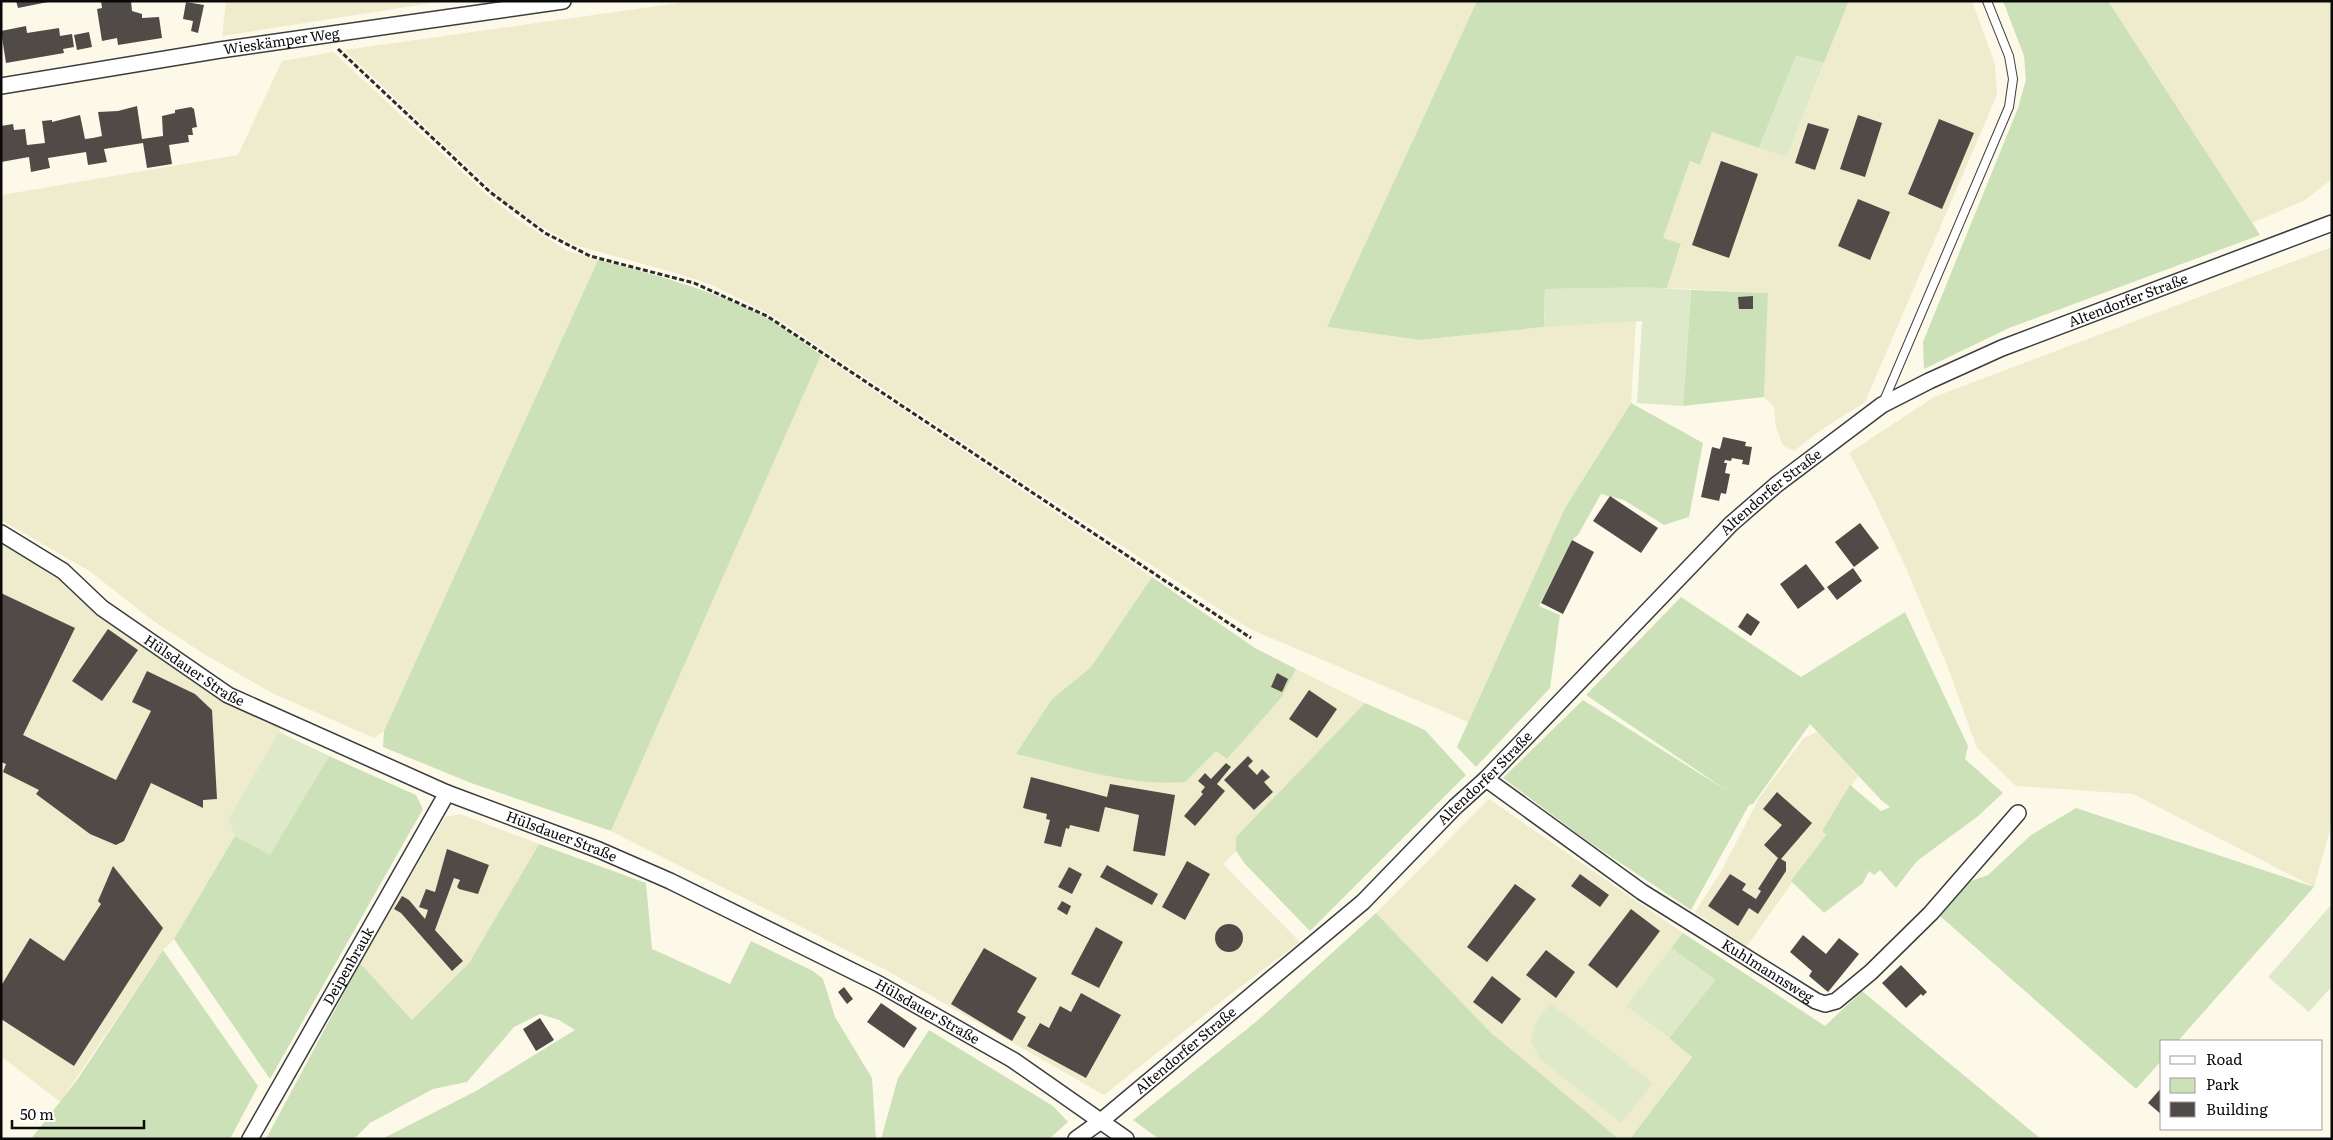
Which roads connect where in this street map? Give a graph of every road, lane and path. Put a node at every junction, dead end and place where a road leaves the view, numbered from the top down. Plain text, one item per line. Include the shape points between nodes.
1 (563, 1) edge
2 (1987, 1) edge
3 (330, 35) junction
4 (1, 86) edge
5 (2328, 225) edge
6 (1882, 405) junction
7 (1, 533) edge
8 (1251, 638) dead end
9 (1486, 779) junction
10 (447, 793) junction
11 (2018, 813) dead end
12 (1101, 1121) junction
13 (250, 1139) edge
14 (1076, 1139) edge
15 (1126, 1139) edge

1 - 3 street, Wieskämper Weg
2 - 6 lane, Altendorfer Straße via 2009,56 2013,79 2009,107
3 - 4 street, Wieskämper Weg
3 - 8 path via 338,50 490,192 545,234 590,256 694,283 767,316
5 - 6 street, Altendorfer Straße via 2002,348
6 - 9 street, Altendorfer Straße via 1776,485 1731,524
7 - 10 street, Hülsdauer Straße via 63,571 102,608 228,695
9 - 11 street, Kuhlmannsweg via 1642,892 1825,1004 1836,1001 1871,972 1931,913
9 - 12 street, Altendorfer Straße via 1356,908
10 - 12 street, Hülsdauer Straße via 670,881 879,984 1013,1060
10 - 13 street, Deipenbrauk
12 - 14 street, Altendorfer Straße
12 - 15 street, Hülsdauer Straße

